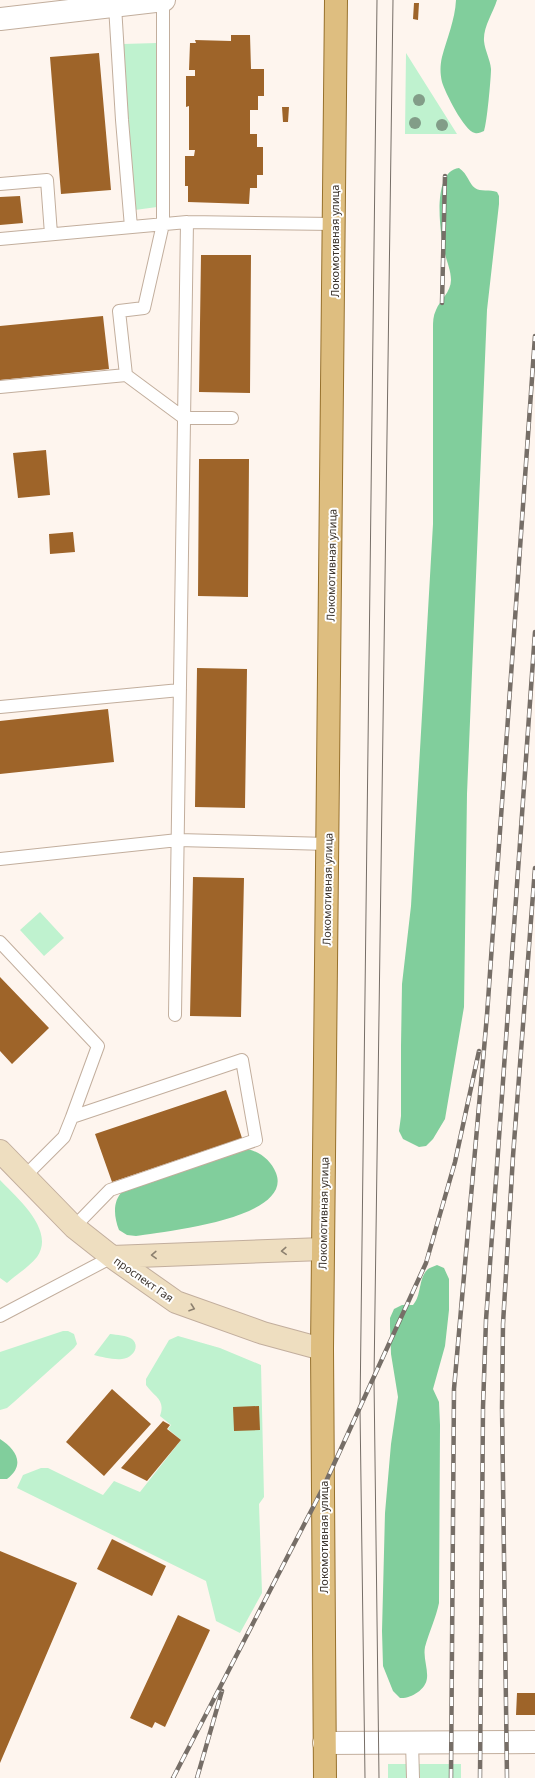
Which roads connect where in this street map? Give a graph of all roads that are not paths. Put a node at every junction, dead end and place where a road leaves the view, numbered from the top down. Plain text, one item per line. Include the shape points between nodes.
1 (164, 0) edge
2 (336, 0) edge
3 (115, 6) junction
4 (48, 7) edge
5 (0, 19) edge
6 (0, 184) edge
7 (187, 222) junction
8 (163, 224) junction
9 (334, 224) junction
10 (131, 227) junction
11 (52, 234) junction
12 (0, 239) edge
13 (126, 375) junction
14 (0, 387) edge
15 (184, 418) junction
16 (232, 418) dead end
17 (180, 690) junction
18 (0, 707) edge
19 (178, 840) junction
20 (328, 844) junction
21 (0, 859) edge
22 (0, 942) edge
23 (175, 1014) dead end
24 (72, 1117) junction
25 (0, 1151) edge
26 (24, 1176) junction
27 (74, 1227) junction
28 (323, 1249) junction
29 (112, 1257) junction
30 (0, 1316) edge
31 (322, 1349) junction
32 (412, 1742) junction
33 (535, 1742) edge
34 (324, 1743) junction
35 (325, 1778) edge
36 (413, 1778) edge

1 - 3 street
1 - 8 lane
2 - 9 main road, Локомотивная улица
3 - 4 street
3 - 10 lane
4 - 5 street
6 - 11 lane via 47,180
7 - 8 lane
7 - 9 lane
7 - 15 lane
8 - 10 lane
8 - 13 lane via 144,308 119,311
9 - 20 main road, Локомотивная улица
10 - 11 lane
11 - 12 lane
13 - 14 lane
13 - 15 lane
15 - 16 lane
15 - 17 lane
17 - 18 lane
17 - 19 lane
19 - 20 lane
19 - 21 lane
19 - 23 lane
20 - 28 main road, Локомотивная улица
22 - 24 lane via 98,1046
24 - 26 lane via 64,1137
24 - 27 lane via 242,1060 256,1140 110,1190
25 - 26 main road, проспект Гая
26 - 27 main road, проспект Гая
27 - 29 main road, проспект Гая
28 -> 29 main road
28 - 31 main road, Локомотивная улица
29 - 30 lane
29 -> 31 main road, проспект Гая via 176,1302 263,1333
31 - 34 main road, Локомотивная улица
32 - 33 street
32 - 34 street
32 - 36 lane
34 - 35 main road, Локомотивная улица

